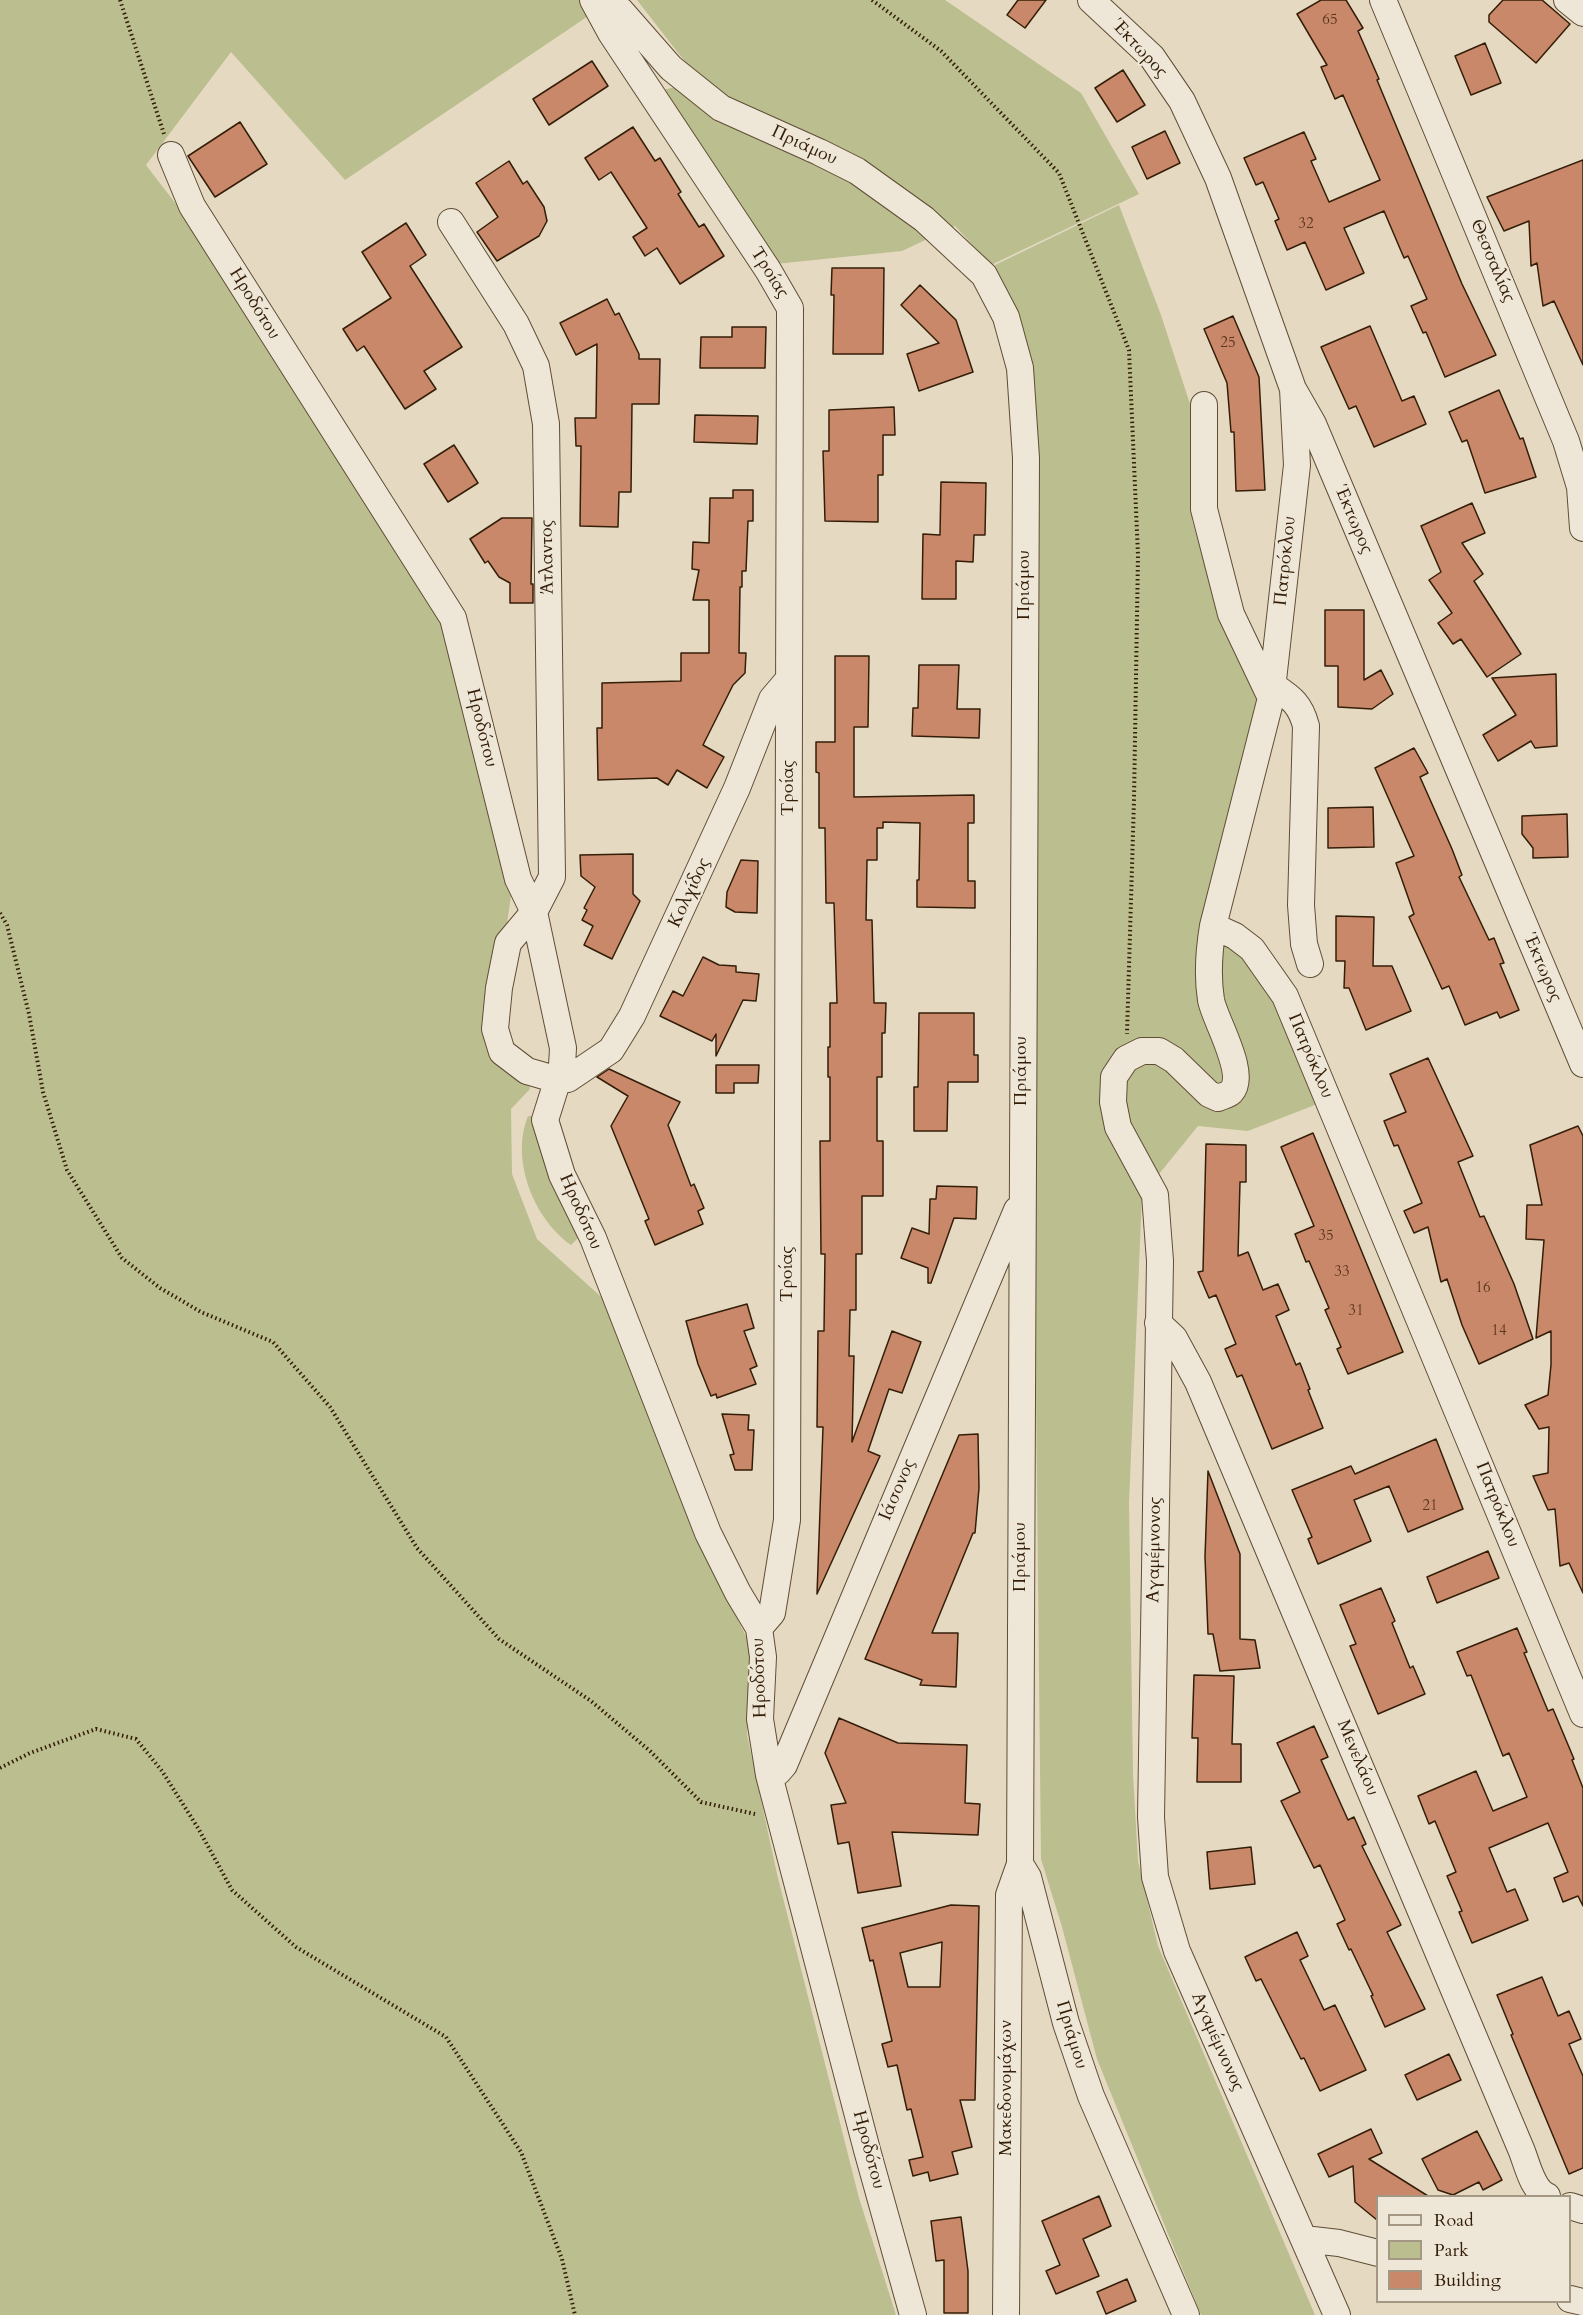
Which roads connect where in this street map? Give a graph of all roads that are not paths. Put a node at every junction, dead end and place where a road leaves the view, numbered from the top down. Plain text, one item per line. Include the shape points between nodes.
1 (594, 0) edge
2 (607, 0) edge
3 (1091, 0) edge
4 (1383, 0) edge
5 (1568, 0) edge
6 (1583, 13) edge
7 (171, 155) road end
8 (451, 222) dead end
9 (1293, 389) junction
10 (1204, 405) dead end
11 (1583, 528) edge
12 (789, 679) junction
13 (1272, 692) junction
14 (534, 912) junction
15 (1213, 926) junction
16 (1310, 964) dead end
17 (1583, 1064) edge
18 (558, 1080) junction
19 (1022, 1199) junction
20 (1158, 1323) junction
21 (759, 1628) junction
22 (1583, 1714) edge
23 (769, 1775) junction
24 (1020, 1864) junction
25 (1544, 2195) edge
26 (1304, 2239) junction
27 (1376, 2253) edge
28 (913, 2315) edge
29 (1006, 2315) edge
30 (1186, 2315) edge
31 (1337, 2315) edge

1 - 12 street, Τροίας via 611,33 790,308
2 - 19 street, Πριάμου via 671,68 722,108 857,171 924,219 984,275 1006,317 1020,368 1026,458
3 - 9 street, Έκτωρος via 1152,57 1182,101 1218,178
4 - 11 street, Θεσσαλίας via 1566,441 1580,487
5 - 6 street
7 - 14 street, Ηροδότου via 192,206 453,618 519,879
8 - 14 street, Άτλαντος via 516,324 536,366 546,424 552,877
9 - 13 street, Πατρόκλου via 1297,465
9 - 17 street, Έκτωρος via 1313,424
10 - 13 street via 1204,509 1231,614
12 - 18 street, Κολχίδος via 772,699 727,810 632,1016 611,1050 568,1079
12 - 21 street, Τροίας via 787,1520 772,1613
13 - 15 street, Πατρόκλου
13 - 16 street via 1296,701 1306,726 1301,905
14 - 18 street, Ηροδότου via 563,1047
14 - 18 street, Άτλαντος via 508,943 495,1029 502,1052 527,1071
15 - 20 street, Αγαμέμνονος via 1209,952 1211,1001 1234,1065 1236,1083 1230,1093 1218,1098 1209,1094 1160,1050 1142,1051 1126,1059 1114,1077 1118,1127 1155,1195 1160,1261
15 - 22 street, Πατρόκλου via 1252,949 1285,996
18 - 21 street, Ηροδότου via 545,1119 562,1175 593,1238 708,1533
19 - 23 street, Ιάσονος via 784,1765
19 - 24 street, Πριάμου
20 - 25 street, Μενελάου via 1174,1338 1198,1382 1531,2176
20 - 26 street, Αγαμέμνονος via 1151,1817 1155,1877 1177,1951
21 - 23 street, Ηροδότου via 763,1657 760,1719
23 - 28 street, Ηροδότου
24 - 29 street, Μακεδονομάχων via 1009,1895
24 - 30 street, Πριάμου via 1028,1877 1066,2023 1091,2096
26 - 27 street
26 - 31 street, Αγαμέμνονος

